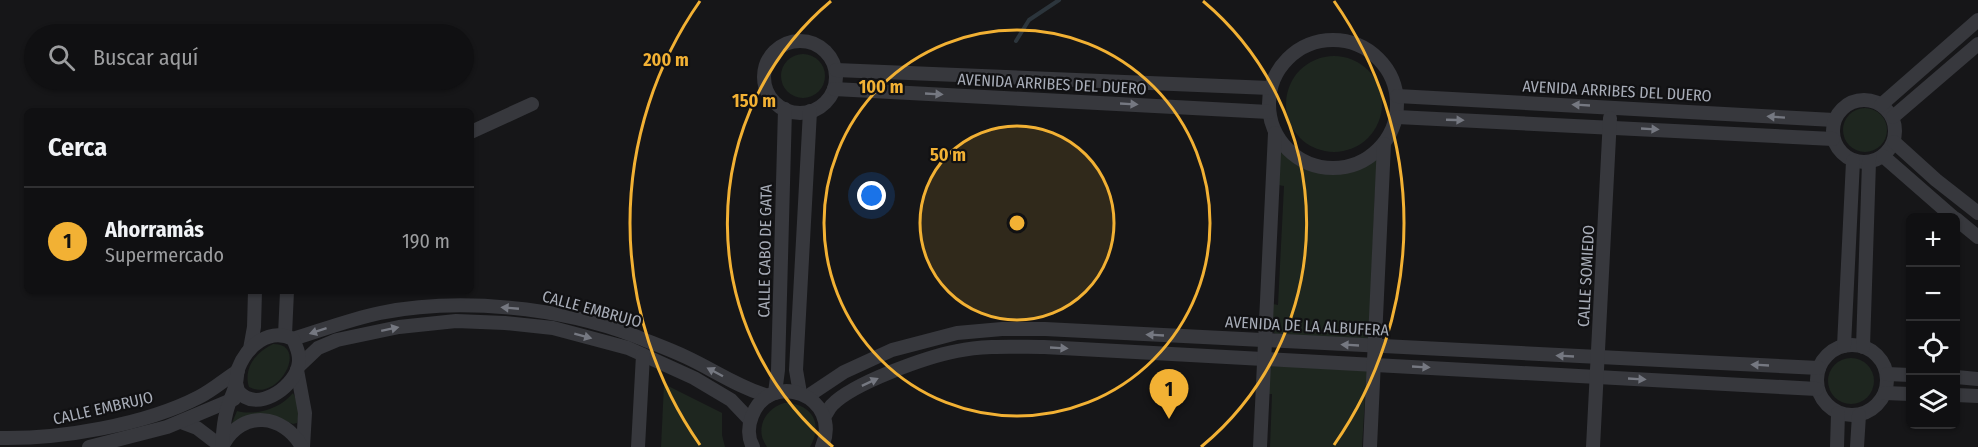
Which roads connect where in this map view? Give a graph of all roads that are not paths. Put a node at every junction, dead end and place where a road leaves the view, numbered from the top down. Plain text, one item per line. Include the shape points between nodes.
1 (1978, 20) edge
2 (1978, 44) edge
3 (836, 70) junction
4 (1270, 88) junction
5 (834, 89) junction
6 (1398, 96) junction
7 (532, 104) dead end
8 (1881, 105) junction
9 (1611, 107) junction
10 (784, 109) junction
11 (810, 111) junction
12 (1269, 112) junction
13 (1397, 117) junction
14 (1893, 117) junction
15 (1834, 120) junction
16 (1610, 127) junction
17 (474, 131) edge
18 (1275, 133) junction
19 (1833, 139) junction
20 (1894, 142) junction
21 (1384, 144) junction
22 (1883, 156) junction
23 (1853, 160) junction
24 (1869, 162) junction
25 (1949, 213) edge
26 (1978, 213) edge
27 (1960, 222) edge
28 (1978, 237) edge
29 (255, 294) edge
30 (287, 294) edge
31 (289, 337) junction
32 (1265, 341) junction
33 (1375, 346) junction
34 (1844, 346) junction
35 (1863, 346) junction
36 (250, 349) junction
37 (643, 355) junction
38 (1598, 357) junction
39 (1264, 360) junction
40 (1374, 365) junction
41 (298, 368) junction
42 (1819, 368) junction
43 (1887, 374) junction
44 (1906, 375) edge
45 (237, 377) junction
46 (1597, 377) junction
47 (1960, 377) edge
48 (1978, 379) edge
49 (1817, 389) junction
50 (1885, 393) junction
51 (1906, 394) edge
52 (771, 395) junction
53 (804, 395) junction
54 (1960, 395) edge
55 (1978, 396) edge
56 (235, 399) junction
57 (1838, 413) junction
58 (1859, 415) junction
59 (824, 417) junction
60 (750, 420) junction
61 (181, 422) junction
62 (0, 438) edge
63 (89, 447) edge
64 (222, 447) edge
65 (303, 447) edge
66 (638, 447) edge
67 (753, 447) edge
68 (822, 447) edge
69 (1260, 447) edge
70 (1370, 447) edge
71 (1593, 447) edge
72 (1837, 447) edge
73 (1857, 447) edge

1 - 8 street
2 - 14 street
3 - 4 street, AVENIDA ARRIBES DEL DUERO
3 - 5 street
3 - 10 street via 828,54 813,43 801,40 778,48 765,68 764,80 768,92
4 - 6 street via 1280,68 1295,52 1315,42 1337,40 1359,45 1377,57 1391,75
4 - 12 street
5 - 11 street via 820,107
5 -> 12 street, AVENIDA ARRIBES DEL DUERO
9 -> 6 street, AVENIDA ARRIBES DEL DUERO
6 - 13 street
7 - 17 street
8 - 14 street
8 - 15 street via 1854,101
15 -> 9 street, AVENIDA ARRIBES DEL DUERO
9 - 16 street, CALLE SOMIEDO
10 - 11 street
10 - 52 street, CALLE CABO DE GATA via 778,370
11 - 53 street via 796,370
12 - 18 street
13 -> 16 street
13 - 21 street
14 - 20 street
15 - 19 street
16 -> 19 street
16 - 38 street, CALLE SOMIEDO
18 - 21 street via 1288,150 1306,162 1326,168 1348,167 1368,159
18 - 32 street
19 - 23 street via 1844,156
20 - 22 street
20 - 26 street
21 - 33 street
22 - 24 street
22 - 25 street
23 - 24 street
23 - 34 street
24 - 35 street
27 - 28 street
29 - 36 street
30 - 31 street
31 - 36 street via 261,339
31 - 41 street via 299,355
52 -> 31 street, CALLE EMBRUJO via 747,389 633,335 553,313 438,307 380,313
33 -> 32 street, AVENIDA DE LA ALBUFERA
32 - 39 street
32 -> 53 street, AVENIDA DE LA ALBUFERA via 1045,329 957,333 892,350
38 -> 33 street, AVENIDA DE LA ALBUFERA
33 - 40 street
34 - 35 street
34 - 42 street via 1833,350
35 - 43 street via 1879,357
36 - 45 street
41 -> 37 street, CALLE EMBRUJO via 318,348 337,340 399,327 456,321 553,328
37 - 60 street, CALLE EMBRUJO via 727,398
37 - 66 street
42 -> 38 street, AVENIDA DE LA ALBUFERA
38 - 46 street, CALLE SOMIEDO
39 - 40 street
59 -> 39 street via 832,404 861,386 894,370 957,351 1044,347
39 - 69 street
40 -> 46 street
40 - 70 street
41 - 56 street via 274,396
41 - 65 street via 305,413
42 - 49 street
43 - 44 street
43 - 50 street
45 - 56 street
45 - 62 street, CALLE EMBRUJO via 200,397 115,426 58,436
46 -> 49 street
46 - 71 street, CALLE SOMIEDO
47 - 48 street
49 - 57 street
50 - 51 street
50 - 58 street via 1870,411
52 - 53 street via 788,391
52 - 60 street via 759,403
53 - 59 street via 818,405
54 - 55 street
56 - 61 street, CALLE EMBRUJO
56 - 64 street via 225,415
57 - 58 street
57 - 72 street
58 - 73 street
59 - 68 street
60 - 67 street
61 - 63 street, CALLE EMBRUJO
61 - 64 street via 197,428
64 - 65 street via 234,430 263,420 283,425

